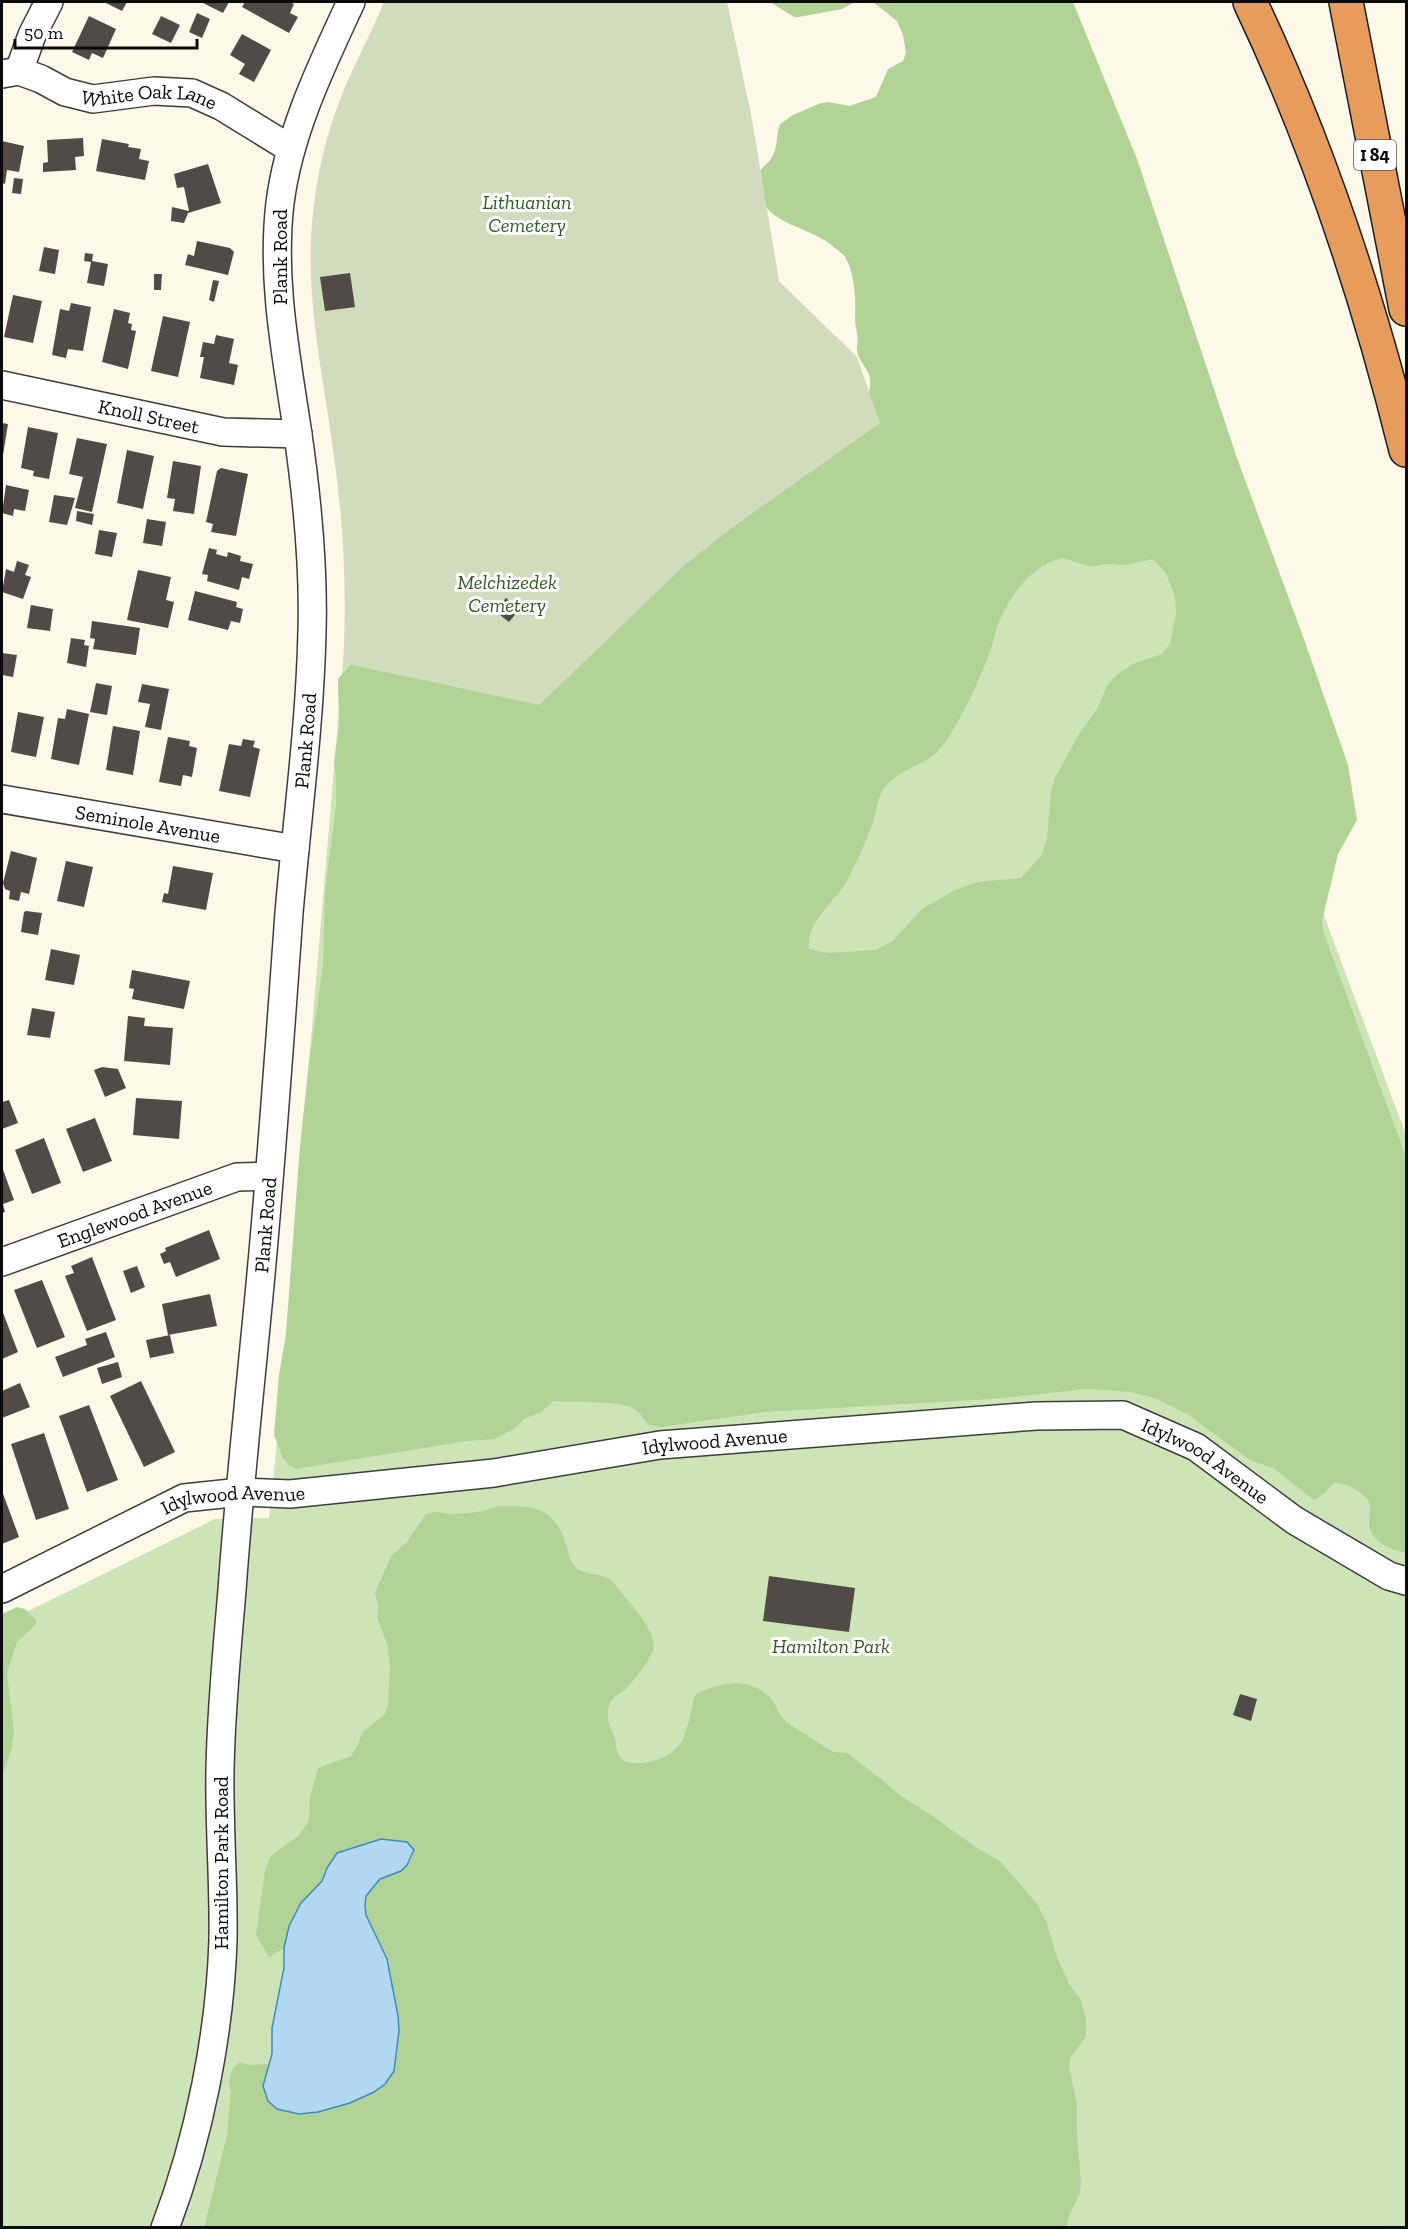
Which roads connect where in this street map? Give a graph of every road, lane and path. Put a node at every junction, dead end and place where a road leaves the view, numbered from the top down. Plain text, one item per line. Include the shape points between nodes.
1 (49, 2) edge
2 (351, 2) edge
3 (1250, 2) edge
4 (1346, 2) edge
5 (10, 72) edge
6 (291, 149) junction
7 (1407, 309) edge
8 (2, 385) edge
9 (298, 434) junction
10 (1407, 450) edge
11 (2, 799) edge
12 (295, 849) junction
13 (269, 1176) junction
14 (2, 1262) edge
15 (241, 1492) junction
16 (1407, 1581) edge
17 (2, 1589) edge
18 (165, 2228) edge

1 - 5 street
2 - 6 street, Plank Road via 315,81
3 - 10 highway via 1345,239
4 - 7 highway, I 84
5 - 6 street, White Oak Lane via 93,99 154,92 192,93
6 - 9 street, Plank Road via 280,198 277,278
8 - 9 street, Knoll Street via 223,432
9 - 12 street, Plank Road via 313,604
11 - 12 street, Seminole Avenue
12 - 13 street, Plank Road
13 - 14 street, Englewood Avenue via 237,1177
13 - 15 street, Plank Road
15 - 16 street, Idylwood Avenue via 291,1494 494,1473 660,1445 1036,1416 1122,1415 1196,1448 1294,1520 1389,1576
15 - 17 street, Idylwood Avenue via 184,1498
15 - 18 street, Hamilton Park Road via 220,1745 220,1985 199,2111

